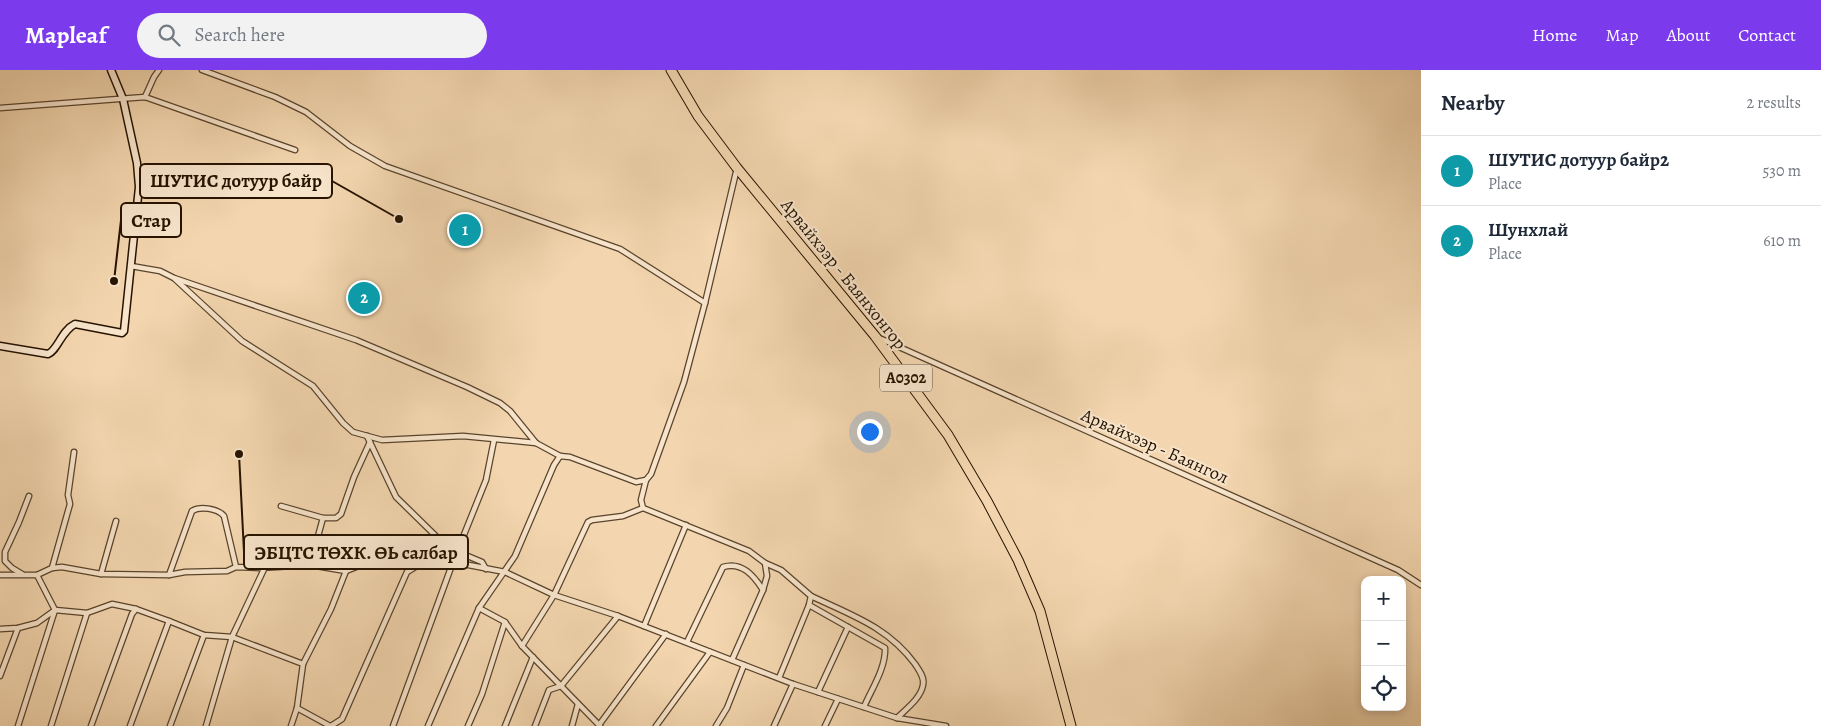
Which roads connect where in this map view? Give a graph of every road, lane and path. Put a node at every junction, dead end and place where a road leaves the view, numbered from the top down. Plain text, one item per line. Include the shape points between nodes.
1 (111, 70) edge
2 (159, 70) edge
3 (202, 70) edge
4 (671, 70) edge
5 (145, 97) junction
6 (123, 99) junction
7 (0, 108) edge
8 (295, 150) dead end
9 (737, 168) junction
10 (131, 266) junction
11 (174, 278) junction
12 (705, 303) junction
13 (875, 336) junction
14 (0, 346) edge
15 (367, 436) junction
16 (494, 440) junction
17 (370, 442) junction
18 (536, 443) junction
19 (74, 452) dead end
20 (560, 456) junction
21 (646, 480) junction
22 (29, 496) dead end
23 (281, 506) dead end
24 (642, 508) junction
25 (323, 518) junction
26 (116, 521) dead end
27 (686, 525) junction
28 (458, 552) junction
29 (453, 562) junction
30 (765, 563) junction
31 (420, 564) junction
32 (310, 565) junction
33 (236, 567) junction
34 (265, 567) junction
35 (52, 568) junction
36 (486, 569) junction
37 (346, 571) junction
38 (505, 572) junction
39 (23, 574) junction
40 (101, 574) junction
41 (0, 575) edge
42 (169, 575) junction
43 (37, 576) junction
44 (1421, 585) edge
45 (763, 590) junction
46 (554, 595) junction
47 (811, 596) junction
48 (810, 605) junction
49 (479, 608) junction
50 (55, 610) junction
51 (136, 610) junction
52 (87, 612) junction
53 (618, 616) junction
54 (169, 621) junction
55 (505, 622) junction
56 (644, 626) junction
57 (848, 627) junction
58 (18, 628) junction
59 (0, 629) edge
60 (666, 634) junction
61 (204, 635) junction
62 (232, 637) junction
63 (687, 642) junction
64 (522, 646) junction
65 (710, 652) junction
66 (533, 657) junction
67 (732, 660) junction
68 (303, 664) junction
69 (744, 665) junction
70 (0, 676) edge
71 (779, 678) junction
72 (793, 684) junction
73 (561, 686) junction
74 (818, 692) junction
75 (838, 699) junction
76 (578, 704) junction
77 (864, 707) junction
78 (297, 708) junction
79 (897, 718) junction
80 (599, 725) edge
81 (18, 726) edge
82 (51, 726) edge
83 (91, 726) edge
84 (130, 726) edge
85 (170, 726) edge
86 (206, 726) edge
87 (291, 726) edge
88 (330, 726) edge
89 (393, 726) edge
90 (428, 726) edge
91 (468, 726) edge
92 (505, 726) edge
93 (535, 726) edge
94 (572, 726) edge
95 (656, 726) edge
96 (716, 726) edge
97 (774, 726) edge
98 (825, 726) edge
99 (946, 726) edge
100 (1071, 726) edge

1 - 6 street
2 - 5 street
3 - 12 street via 306,112 350,146 385,166 620,249
4 - 9 highway, Арвайхээр - Баянхонгор / A0302 via 698,116
5 - 6 street
5 - 8 street
6 - 7 street
6 - 10 street via 139,187
9 - 12 street
9 - 13 highway, Арвайхээр - Баянхонгор / A0302
10 - 11 street via 160,271
10 - 14 street via 124,332 75,324 48,354
11 - 15 street via 242,341 313,386 353,432
11 - 18 street via 356,340 467,386 510,411
12 - 21 street via 684,382
13 - 44 street, Арвайхээр - Баянгол via 1398,570
13 - 100 highway, Арвайхээр - Баянхонгор / A0302 via 948,436 1018,560 1040,611
15 - 16 street via 382,440 463,436
15 - 17 street
16 - 18 street
16 - 28 street via 486,480
17 - 25 street via 341,514 336,518
17 - 28 street via 396,497 442,542
18 - 20 street
19 - 35 street via 68,495 70,504
20 - 21 street via 636,482
20 - 38 street
21 - 24 street
22 - 39 street via 5,552 5,561
23 - 25 street
24 - 27 street
24 - 46 street via 623,516 588,522
25 - 32 street
26 - 40 street
27 - 30 street via 749,551
27 - 56 street
28 - 29 street
28 - 36 street via 482,562
29 - 31 street
29 - 36 street
29 - 89 street
30 - 45 street via 767,576
30 - 47 street via 782,570
31 - 37 street via 374,560
31 - 88 street via 407,572 342,718
32 - 34 street
32 - 37 street
33 - 34 street
33 - 42 street via 227,571
33 - 42 street via 224,516 221,512 201,508 192,511
34 - 62 street
35 - 40 street
35 - 43 street
36 - 38 street
37 - 68 street
38 - 46 street
38 - 49 street
39 - 41 street
39 - 43 street
40 - 42 street
43 - 50 street
45 - 63 street via 746,570 731,566 723,568
45 - 67 street
46 - 53 street
46 - 64 street
47 - 48 street
47 - 79 street via 882,631 917,667 923,686
48 - 57 street
48 - 71 street
49 - 55 street
49 - 90 street
50 - 52 street
50 - 58 street via 37,623
50 - 81 street
51 - 52 street via 112,604
51 - 54 street
51 - 83 street
52 - 82 street
53 - 56 street
53 - 73 street
54 - 61 street
54 - 84 street
55 - 64 street
55 - 91 street
56 - 60 street
57 - 74 street
57 - 77 street via 885,648 882,664
58 - 59 street
58 - 70 street
60 - 63 street
60 - 80 street
61 - 62 street
61 - 85 street
62 - 68 street
62 - 86 street
63 - 65 street
64 - 66 street
65 - 67 street
65 - 95 street
66 - 73 street
66 - 92 street
67 - 69 street
68 - 78 street
69 - 71 street
69 - 96 street
71 - 72 street
72 - 74 street
72 - 97 street
73 - 76 street
73 - 93 street via 549,690
74 - 75 street
75 - 77 street
75 - 98 street
76 - 80 street
76 - 94 street
77 - 79 street
78 - 87 street
78 - 88 street
79 - 99 street

